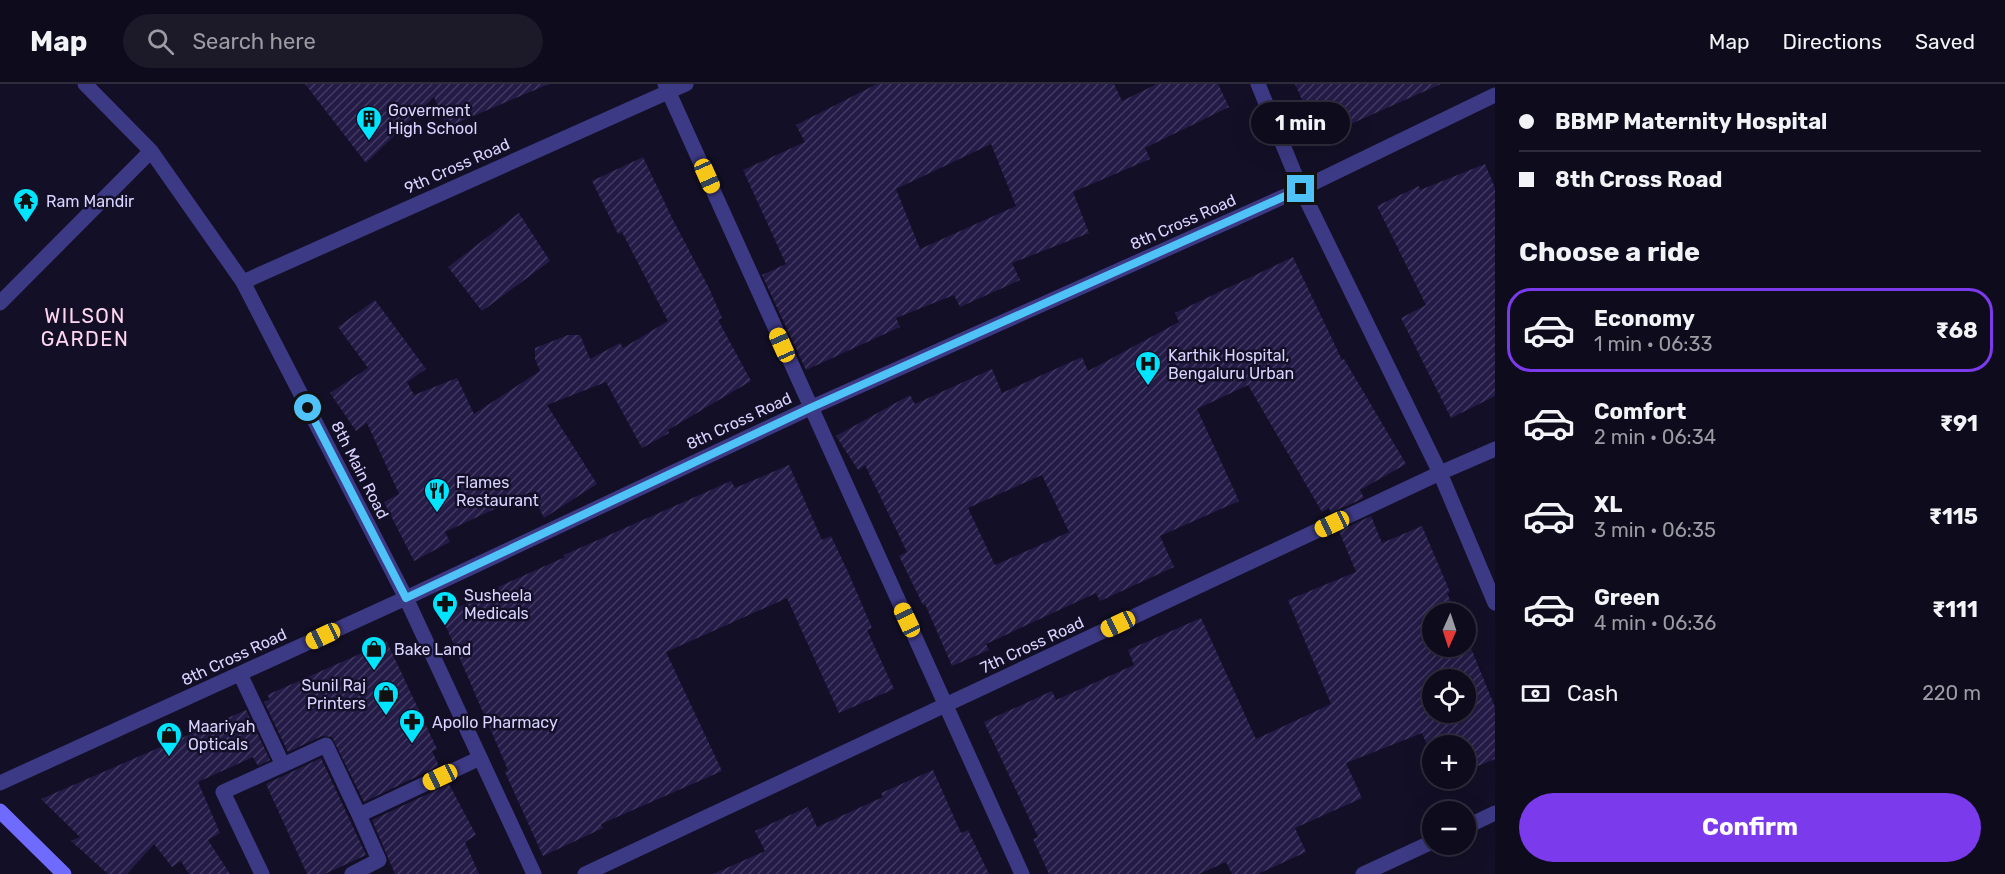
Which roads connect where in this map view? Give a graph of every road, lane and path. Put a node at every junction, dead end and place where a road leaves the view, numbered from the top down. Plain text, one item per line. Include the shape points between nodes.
1 (85, 84) edge
2 (686, 84) edge
3 (1258, 84) edge
4 (667, 88) edge
5 (1495, 95) edge
6 (151, 151) junction
7 (1301, 189) junction
8 (243, 282) junction
9 (0, 303) edge
10 (810, 408) junction
11 (1495, 449) edge
12 (1440, 473) junction
13 (406, 598) junction
14 (1495, 603) edge
15 (240, 674) junction
16 (946, 705) junction
17 (480, 759) junction
18 (283, 765) junction
19 (0, 783) edge
20 (0, 811) edge
21 (1495, 813) edge
22 (359, 815) junction
23 (1476, 822) edge
24 (1422, 847) edge
25 (64, 874) edge
26 (262, 874) edge
27 (352, 874) edge
28 (534, 874) edge
29 (585, 874) edge
30 (1022, 874) edge
31 (1363, 874) edge

1 - 6 street, 8th Main Road
2 - 4 street, 9th Cross Road
3 - 7 street
4 - 8 street, 9th Cross Road
4 - 10 street
5 - 7 street, 8th Cross Road
6 - 8 street, 8th Main Road
6 - 9 street
7 - 10 street, 8th Cross Road
7 - 12 street
8 - 13 street, 8th Main Road
10 - 13 street, 8th Cross Road
10 - 16 street
11 - 12 street, 7th Cross Road
12 - 14 street
12 - 16 street, 7th Cross Road
13 - 15 street, 8th Cross Road
13 - 17 street, 8th Main Road
15 - 18 street
15 - 19 street, 8th Cross Road
16 - 29 street, 7th Cross Road
16 - 30 street
17 - 22 street
17 - 28 street, 8th Main Road
18 - 22 street via 326,745
18 - 26 street via 223,792
20 - 25 main road
21 - 23 street
22 - 27 street via 379,860
24 - 31 street

